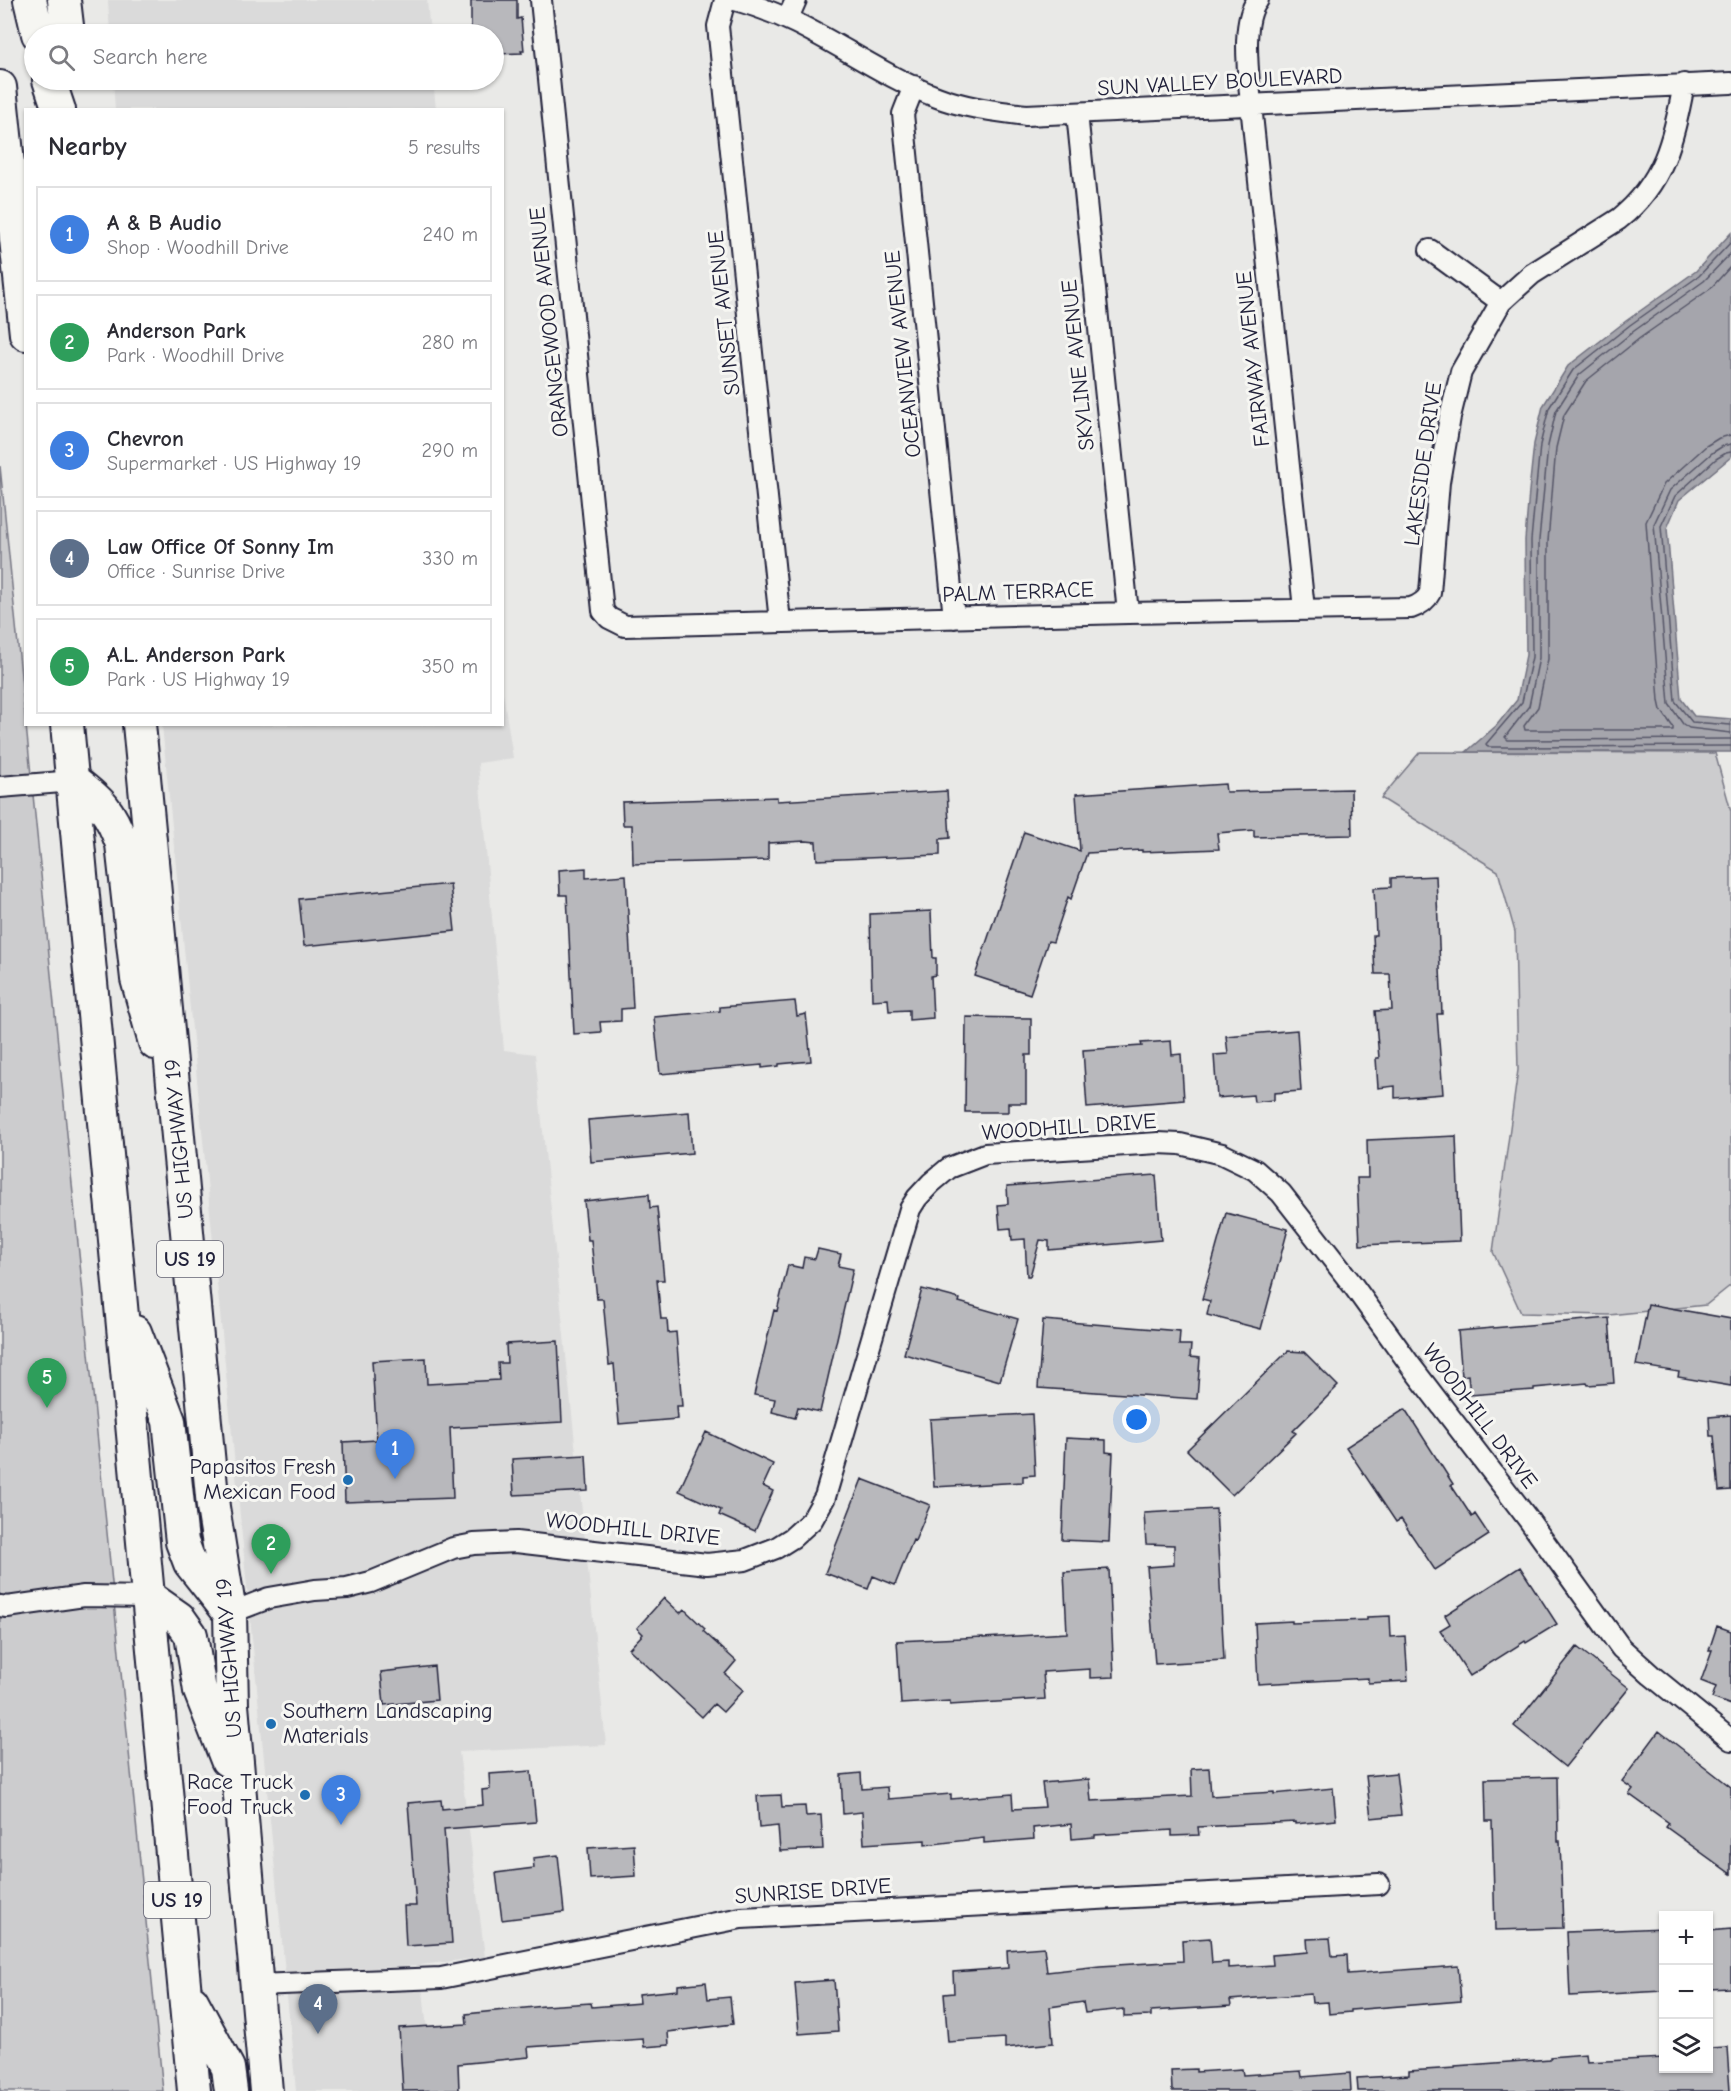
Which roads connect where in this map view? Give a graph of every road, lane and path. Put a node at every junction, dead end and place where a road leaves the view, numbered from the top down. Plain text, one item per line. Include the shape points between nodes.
1 (30, 0) edge
2 (64, 0) edge
3 (541, 0) edge
4 (725, 0) edge
5 (735, 0) edge
6 (1258, 0) edge
7 (792, 9) edge
8 (36, 24) edge
9 (67, 24) edge
10 (1731, 82) edge
11 (1684, 84) junction
12 (914, 86) junction
13 (0, 87) edge
14 (52, 90) edge
15 (73, 90) edge
16 (1251, 105) junction
17 (58, 108) edge
18 (75, 108) edge
19 (1077, 113) junction
20 (1430, 250) dead end
21 (1501, 302) junction
22 (24, 310) edge
23 (1411, 608) joint
24 (1304, 609) junction
25 (1128, 613) junction
26 (954, 618) junction
27 (780, 622) junction
28 (625, 626) joint
29 (68, 726) edge
30 (133, 730) edge
31 (74, 781) junction
32 (0, 787) edge
33 (178, 1131) junction
34 (121, 1294) junction
35 (149, 1597) junction
36 (0, 1606) edge
37 (230, 1613) junction
38 (1731, 1740) edge
39 (241, 1794) junction
40 (1379, 1884) dead end
41 (256, 1985) junction
42 (185, 1987) junction
43 (195, 2091) edge
44 (231, 2091) edge
45 (266, 2091) edge

1 - 8 highway
2 - 9 highway
3 - 28 street, ORANGEWOOD AVENUE via 603,611
4 - 27 street, SUNSET AVENUE via 718,26
5 - 7 street, SUN VALLEY BOULEVARD via 774,12
6 - 16 street, FAIRWAY AVENUE via 1247,26
7 - 12 street, SUN VALLEY BOULEVARD via 814,31
10 - 11 street, SUN VALLEY BOULEVARD
11 - 16 street, SUN VALLEY BOULEVARD
11 - 21 street, LAKESIDE DRIVE via 1664,163 1632,209 1532,274
12 - 19 street, SUN VALLEY BOULEVARD via 937,97 989,110 1026,115
12 - 26 street, OCEANVIEW AVENUE via 903,114
13 - 22 highway
14 - 17 highway
15 - 18 highway
16 - 19 street, SUN VALLEY BOULEVARD
16 - 24 street, FAIRWAY AVENUE
19 - 25 street, SKYLINE AVENUE
20 - 21 street
21 - 23 street, LAKESIDE DRIVE via 1457,385 1437,501 1430,593
23 - 24 street, PALM TERRACE
24 - 25 street, PALM TERRACE
25 - 26 street, PALM TERRACE
26 - 27 street, PALM TERRACE
27 - 28 street, PALM TERRACE
29 - 31 highway, US 19
30 - 33 highway, US HIGHWAY 19 / US 19
31 - 32 street
31 - 33 highway via 100,801 115,823 122,844 137,979
31 - 34 highway, US 19
33 - 37 highway, US HIGHWAY 19 / US 19 via 213,1507
34 - 35 highway, US 19
34 - 37 highway via 169,1420 182,1542 190,1563
35 - 36 street via 84,1596
35 - 39 highway via 179,1618 190,1635 200,1691
35 - 42 highway, US 19
37 - 38 street, WOODHILL DRIVE via 269,1598 371,1582 444,1551 474,1544 516,1542 707,1564 745,1560 776,1548 812,1520 825,1497 910,1209 931,1183 949,1168 985,1155 1180,1144 1242,1163 1281,1193 1621,1648
37 - 39 highway, US HIGHWAY 19 / US 19 via 232,1705
39 - 41 highway, US HIGHWAY 19 / US 19
40 - 41 street, SUNRISE DRIVE via 741,1918 441,1978
41 - 45 highway, US HIGHWAY 19 / US 19
42 - 43 highway, US 19
42 - 44 highway via 228,2068

